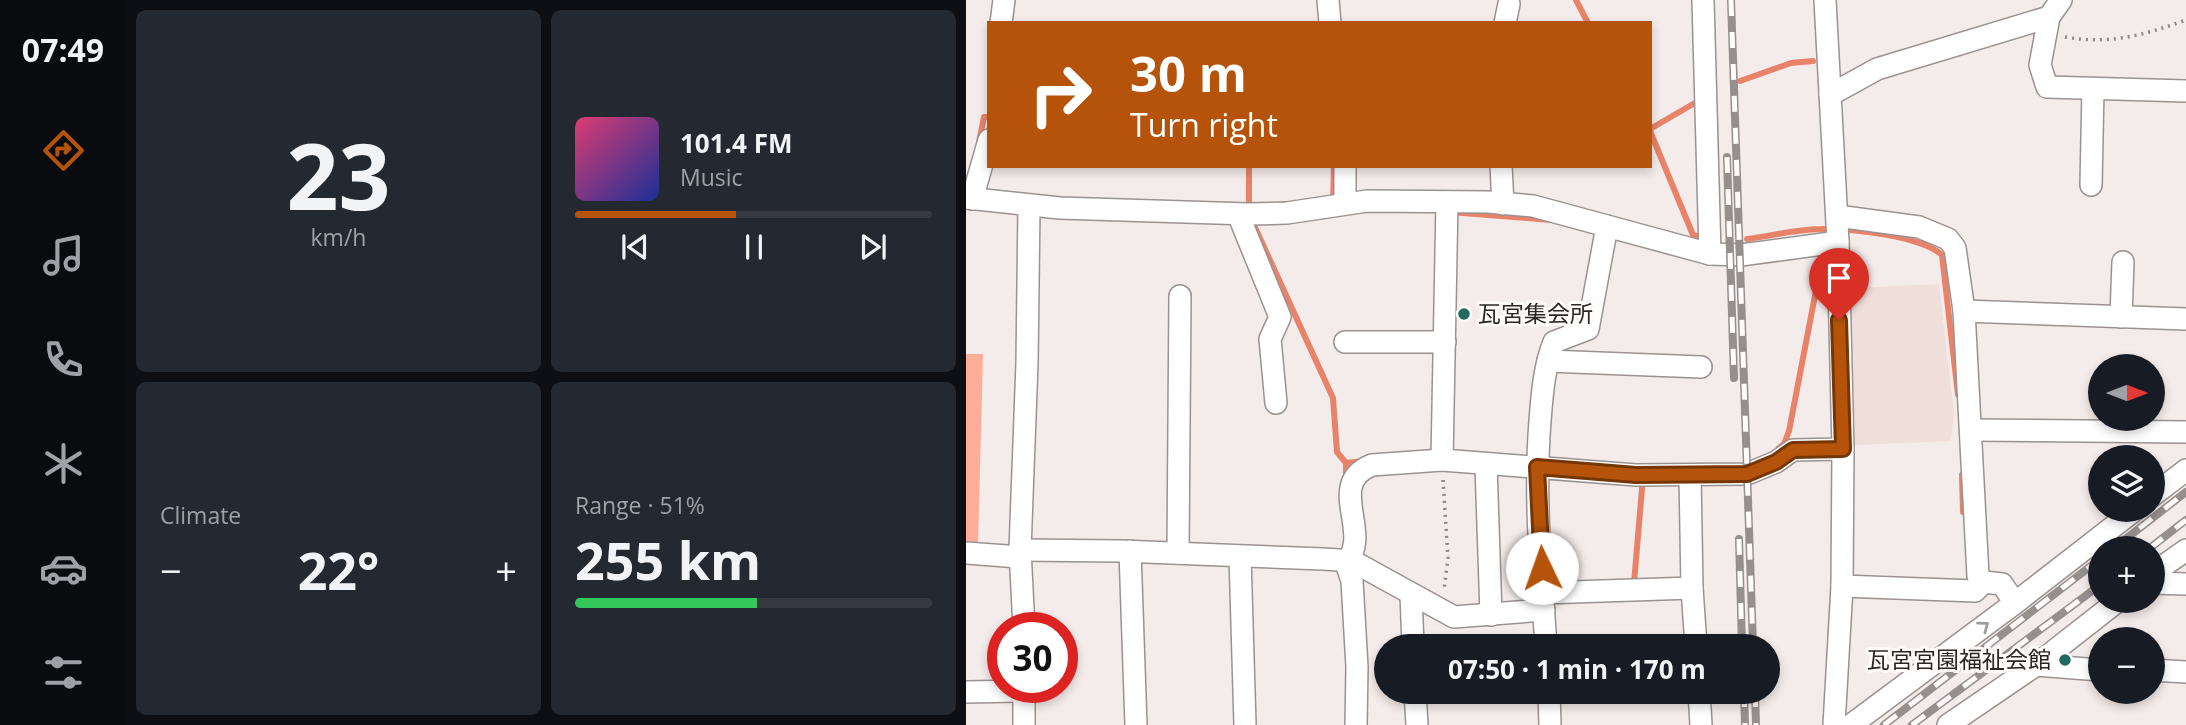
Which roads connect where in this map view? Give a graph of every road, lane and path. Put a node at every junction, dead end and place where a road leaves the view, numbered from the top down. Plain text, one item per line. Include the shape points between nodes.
1 (1004, 0) edge
2 (1328, 0) edge
3 (1703, 0) edge
4 (1825, 0) edge
5 (2052, 16) edge
6 (2186, 20) edge
7 (1001, 21) edge
8 (1330, 21) edge
9 (2094, 89) junction
10 (2186, 91) edge
11 (1830, 95) junction
12 (987, 147) edge
13 (1345, 168) edge
14 (1501, 168) edge
15 (2091, 185) dead end
16 (969, 198) edge
17 (1447, 202) junction
18 (1345, 203) junction
19 (1503, 204) junction
20 (1028, 206) junction
21 (1238, 214) junction
22 (1607, 226) junction
23 (1837, 230) junction
24 (1710, 254) junction
25 (2123, 262) dead end
26 (1180, 296) dead end
27 (1964, 311) junction
28 (2121, 317) junction
29 (2186, 319) edge
30 (1345, 342) dead end
31 (1445, 342) junction
32 (1548, 361) junction
33 (1702, 367) dead end
34 (1276, 403) dead end
35 (2186, 432) edge
36 (1971, 436) junction
37 (1843, 449) junction
38 (1442, 460) junction
39 (1486, 465) junction
40 (1537, 467) junction
41 (2186, 470) edge
42 (1690, 475) junction
43 (2165, 486) edge
44 (2119, 522) edge
45 (2186, 550) edge
46 (1130, 551) junction
47 (966, 553) edge
48 (1020, 553) junction
49 (1178, 553) junction
50 (1240, 556) junction
51 (1346, 563) junction
52 (2165, 565) edge
53 (1984, 582) junction
54 (2165, 583) edge
55 (2186, 584) edge
56 (1842, 586) junction
57 (1692, 588) junction
58 (1444, 590) dead end
59 (1411, 594) junction
60 (1543, 601) junction
61 (2015, 603) junction
62 (1023, 612) edge
63 (2102, 613) edge
64 (1491, 615) junction
65 (1413, 634) edge
66 (1545, 634) edge
67 (1695, 634) edge
68 (2036, 665) junction
69 (2088, 669) edge
70 (2165, 671) edge
71 (2186, 672) edge
72 (987, 691) edge
73 (966, 692) edge
74 (1024, 703) edge
75 (1416, 704) edge
76 (1549, 704) edge
77 (1700, 704) edge
78 (1024, 725) edge
79 (1136, 725) edge
80 (1245, 725) edge
81 (1356, 725) edge
82 (1417, 725) edge
83 (1550, 725) edge
84 (1701, 725) edge
85 (1833, 725) edge
86 (1851, 725) edge
87 (1948, 725) edge

1 - 7 street
2 - 8 street
3 - 24 street
4 - 11 street
5 - 6 path via 2092,40 2118,40
5 - 9 street via 2040,65 2047,87
5 - 11 street via 1877,69
9 - 10 street
9 - 15 street
11 - 23 street
12 - 16 street
13 - 18 street
14 - 19 street
16 - 20 street
17 - 18 street
17 - 19 street
17 - 31 street
18 - 21 street via 1287,213
19 - 22 street via 1533,206
20 - 21 street
20 - 48 street
21 - 34 street via 1280,317 1270,339
22 - 24 street
22 - 32 street via 1588,329 1554,342
23 - 24 street via 1741,255
23 - 27 street via 1919,227 1948,239 1955,248
23 - 37 street
25 - 28 street
26 - 49 street via 1172,330 1170,441
27 - 28 street
27 - 36 street
28 - 29 street
30 - 31 street
31 - 38 street
32 - 33 street
32 - 40 street
35 - 36 street
36 - 53 street via 1978,576
37 - 42 street via 1793,450 1747,474
37 - 56 street
38 - 39 street
38 - 51 street via 1372,466 1355,477 1351,488 1355,550
38 - 58 path via 1448,558
39 - 40 street
39 - 64 street
40 - 42 street
40 - 60 street
41 - 43 street
42 - 57 street
44 - 61 street
45 - 52 street
46 - 48 street
46 - 49 street
46 - 79 street
47 - 48 street
48 - 62 street
49 - 50 street
50 - 51 street
50 - 80 street
51 - 59 street via 1356,563
51 - 81 street via 1352,581 1356,642
53 - 56 street via 1975,591
53 - 61 street via 2002,584
54 - 55 street
56 - 85 street
57 - 60 street
57 - 67 street
59 - 64 street via 1454,617
59 - 65 street
60 - 64 street
60 - 66 street
86 -> 61 street
63 - 68 street
68 - 69 street
68 - 87 street
70 - 71 street
72 - 73 street
74 - 78 street
75 - 82 street
76 - 83 street
77 - 84 street

